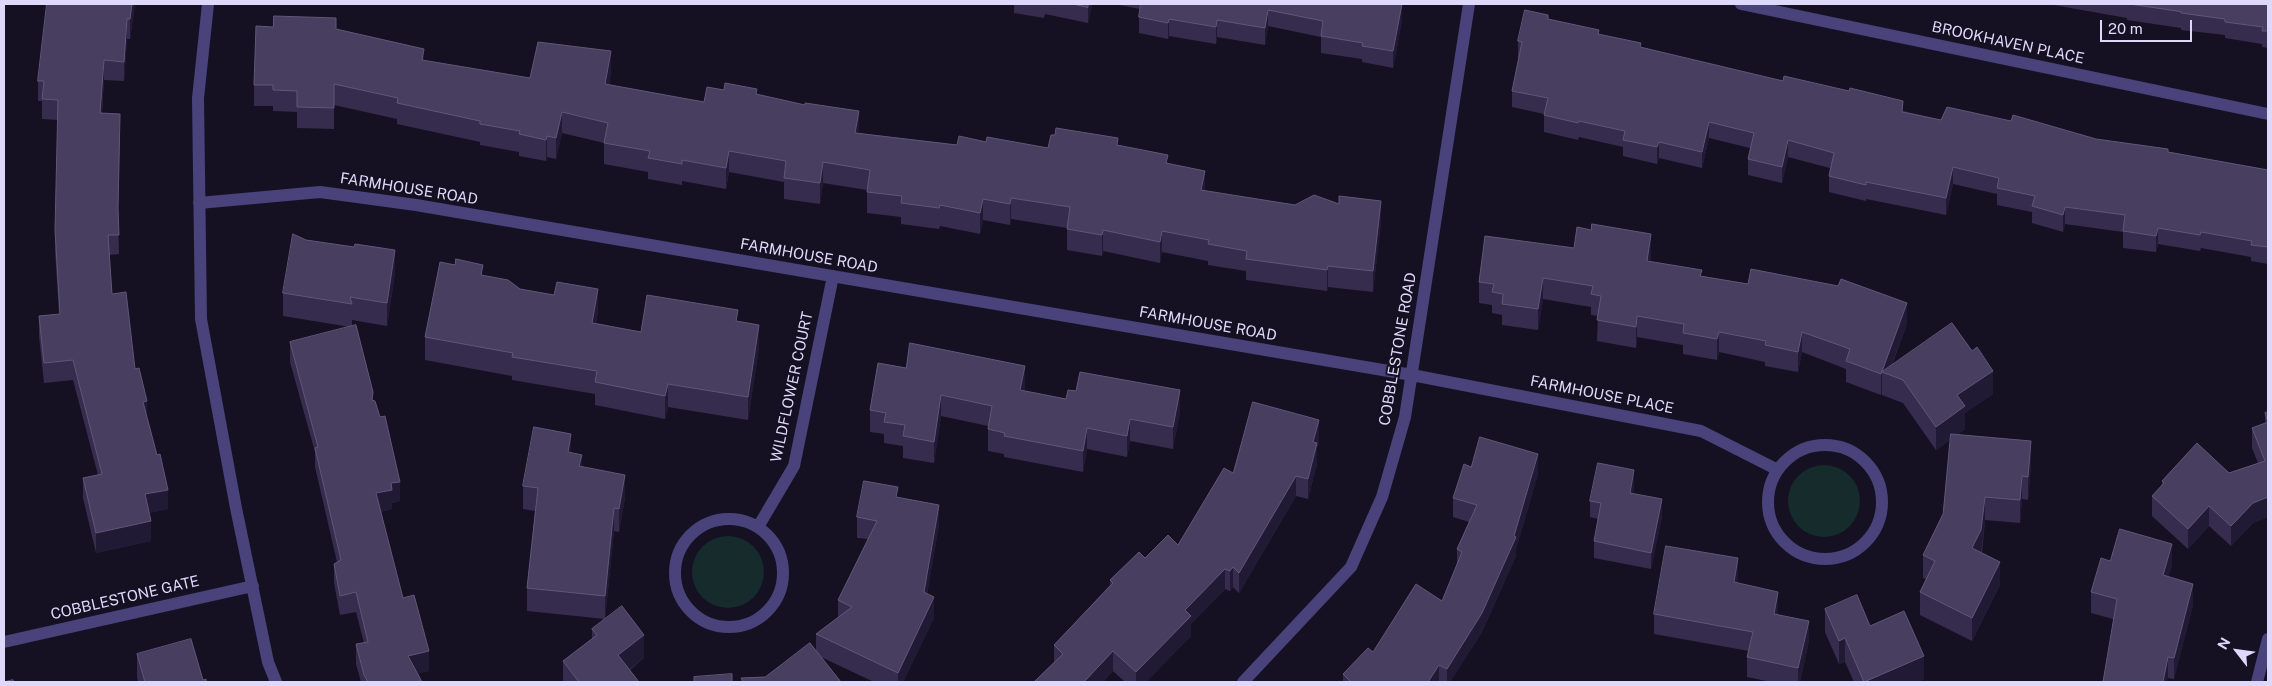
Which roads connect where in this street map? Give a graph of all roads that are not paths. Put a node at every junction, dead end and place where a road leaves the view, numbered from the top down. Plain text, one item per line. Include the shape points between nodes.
1 (208, 4) edge
2 (1469, 4) edge
3 (1741, 4) edge
4 (2268, 114) edge
5 (199, 202) junction
6 (833, 276) junction
7 (1412, 375) junction
8 (1778, 470) junction
9 (758, 527) junction
10 (253, 586) junction
11 (2268, 639) edge
12 (4, 642) edge
13 (276, 682) edge
14 (1243, 682) edge
15 (2258, 682) edge

1 - 5 street via 198,98
2 - 7 street, COBBLESTONE ROAD
3 - 4 street, BROOKHAVEN PLACE
5 - 6 street, FARMHOUSE ROAD via 320,192 416,205
5 - 10 street via 201,319
6 - 7 street, FARMHOUSE ROAD
6 - 9 street, WILDFLOWER COURT via 794,466
7 - 8 street, FARMHOUSE PLACE via 1701,431
7 - 14 street, COBBLESTONE ROAD via 1405,417 1382,497 1351,568
8 - 8 street via 1770,486 1771,522 1780,538 1793,550 1810,558 1846,555 1862,546 1874,531 1881,513 1881,494 1875,475 1863,460 1847,450 1828,445 1809,448 1792,456
9 - 9 street via 743,520 725,518 708,522 682,544 674,578 687,609 700,620 716,627 733,628 764,615 775,602 782,587 780,553 771,538
10 - 12 street, COBBLESTONE GATE
10 - 13 street via 268,662
11 - 15 street

